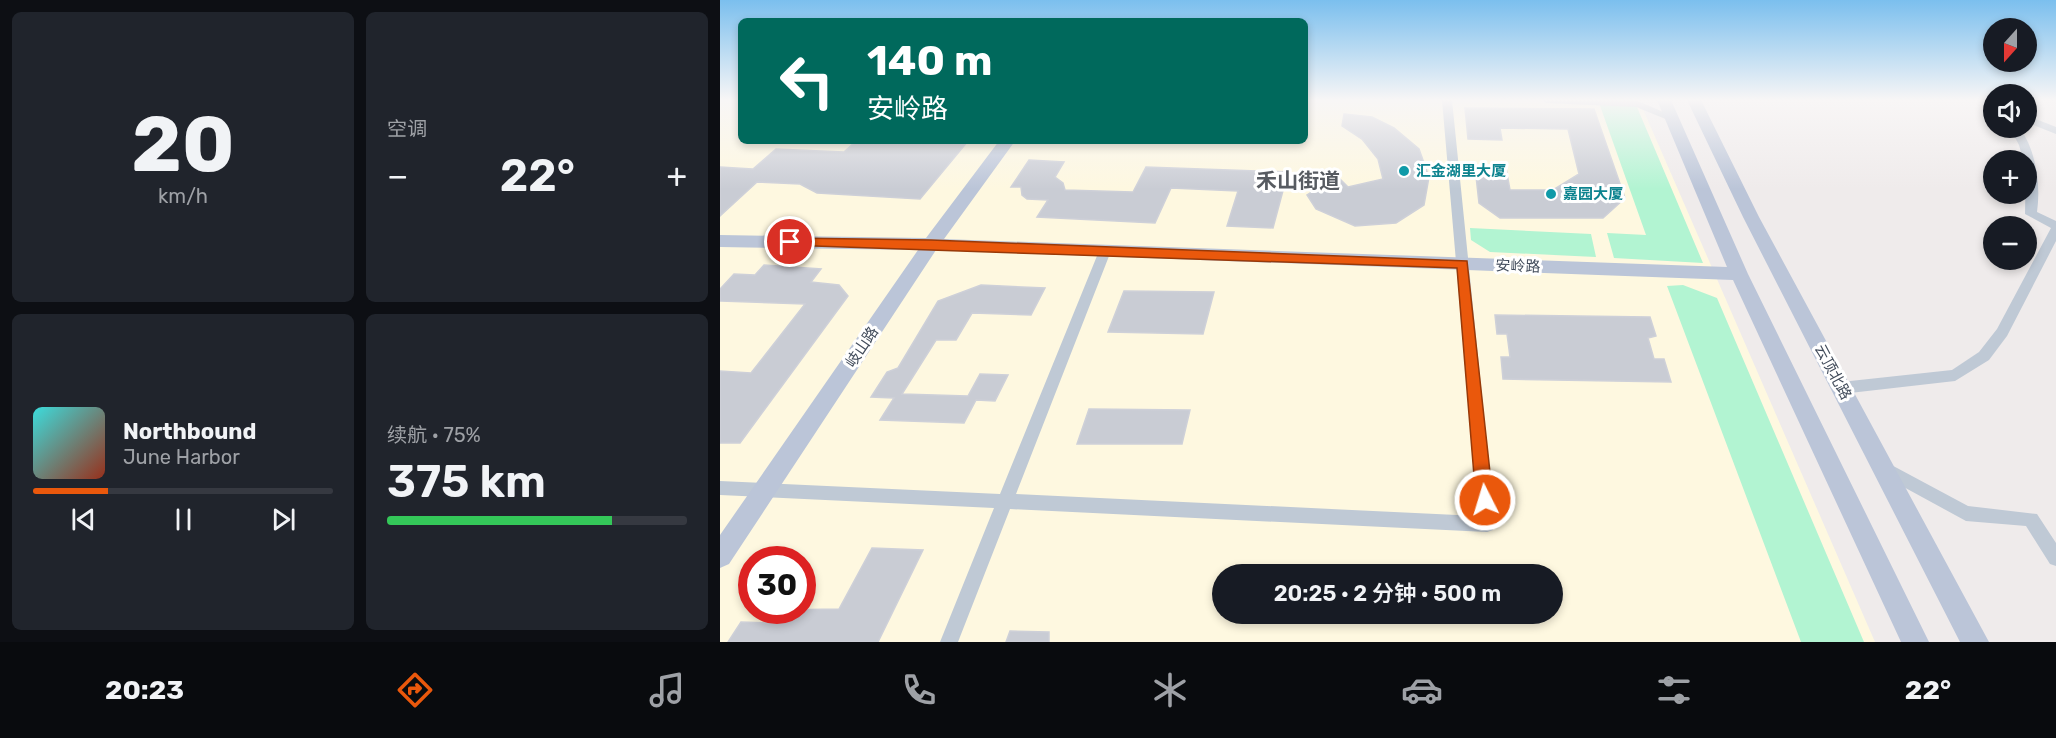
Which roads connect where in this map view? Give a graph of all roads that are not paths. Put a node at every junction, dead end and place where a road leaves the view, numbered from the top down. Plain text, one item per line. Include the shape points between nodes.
1 (1450, 130) edge
2 (1677, 130) edge
3 (1709, 130) edge
4 (2018, 138) edge
5 (1005, 144) edge
6 (2056, 228) edge
7 (720, 241) edge
8 (931, 244) junction
9 (1105, 251) junction
10 (1463, 264) junction
11 (1739, 274) junction
12 (1841, 388) junction
13 (1883, 468) junction
14 (720, 488) edge
15 (765, 489) junction
16 (1005, 501) junction
17 (720, 556) edge
18 (2056, 558) edge
19 (949, 642) edge
20 (1915, 642) edge
21 (1975, 642) edge

1 - 10 street
2 - 11 main road
3 - 12 main road, 云顶北路
4 - 6 street via 2035,198 2031,214
5 - 8 main road, 岐山路
6 - 12 street via 2002,332 1984,356 1955,375
7 - 8 main road, 安岭路
8 - 9 main road, 安岭路
8 - 15 main road, 岐山路
9 - 10 main road, 安岭路
9 - 16 street
10 - 11 main road, 安岭路
10 - 16 street via 1487,524
11 - 20 main road
12 - 13 main road, 云顶北路
13 - 18 street via 1966,513 2031,519
13 - 21 main road, 云顶北路
14 - 15 street
15 - 16 street
15 - 17 main road, 岐山路
16 - 19 street

